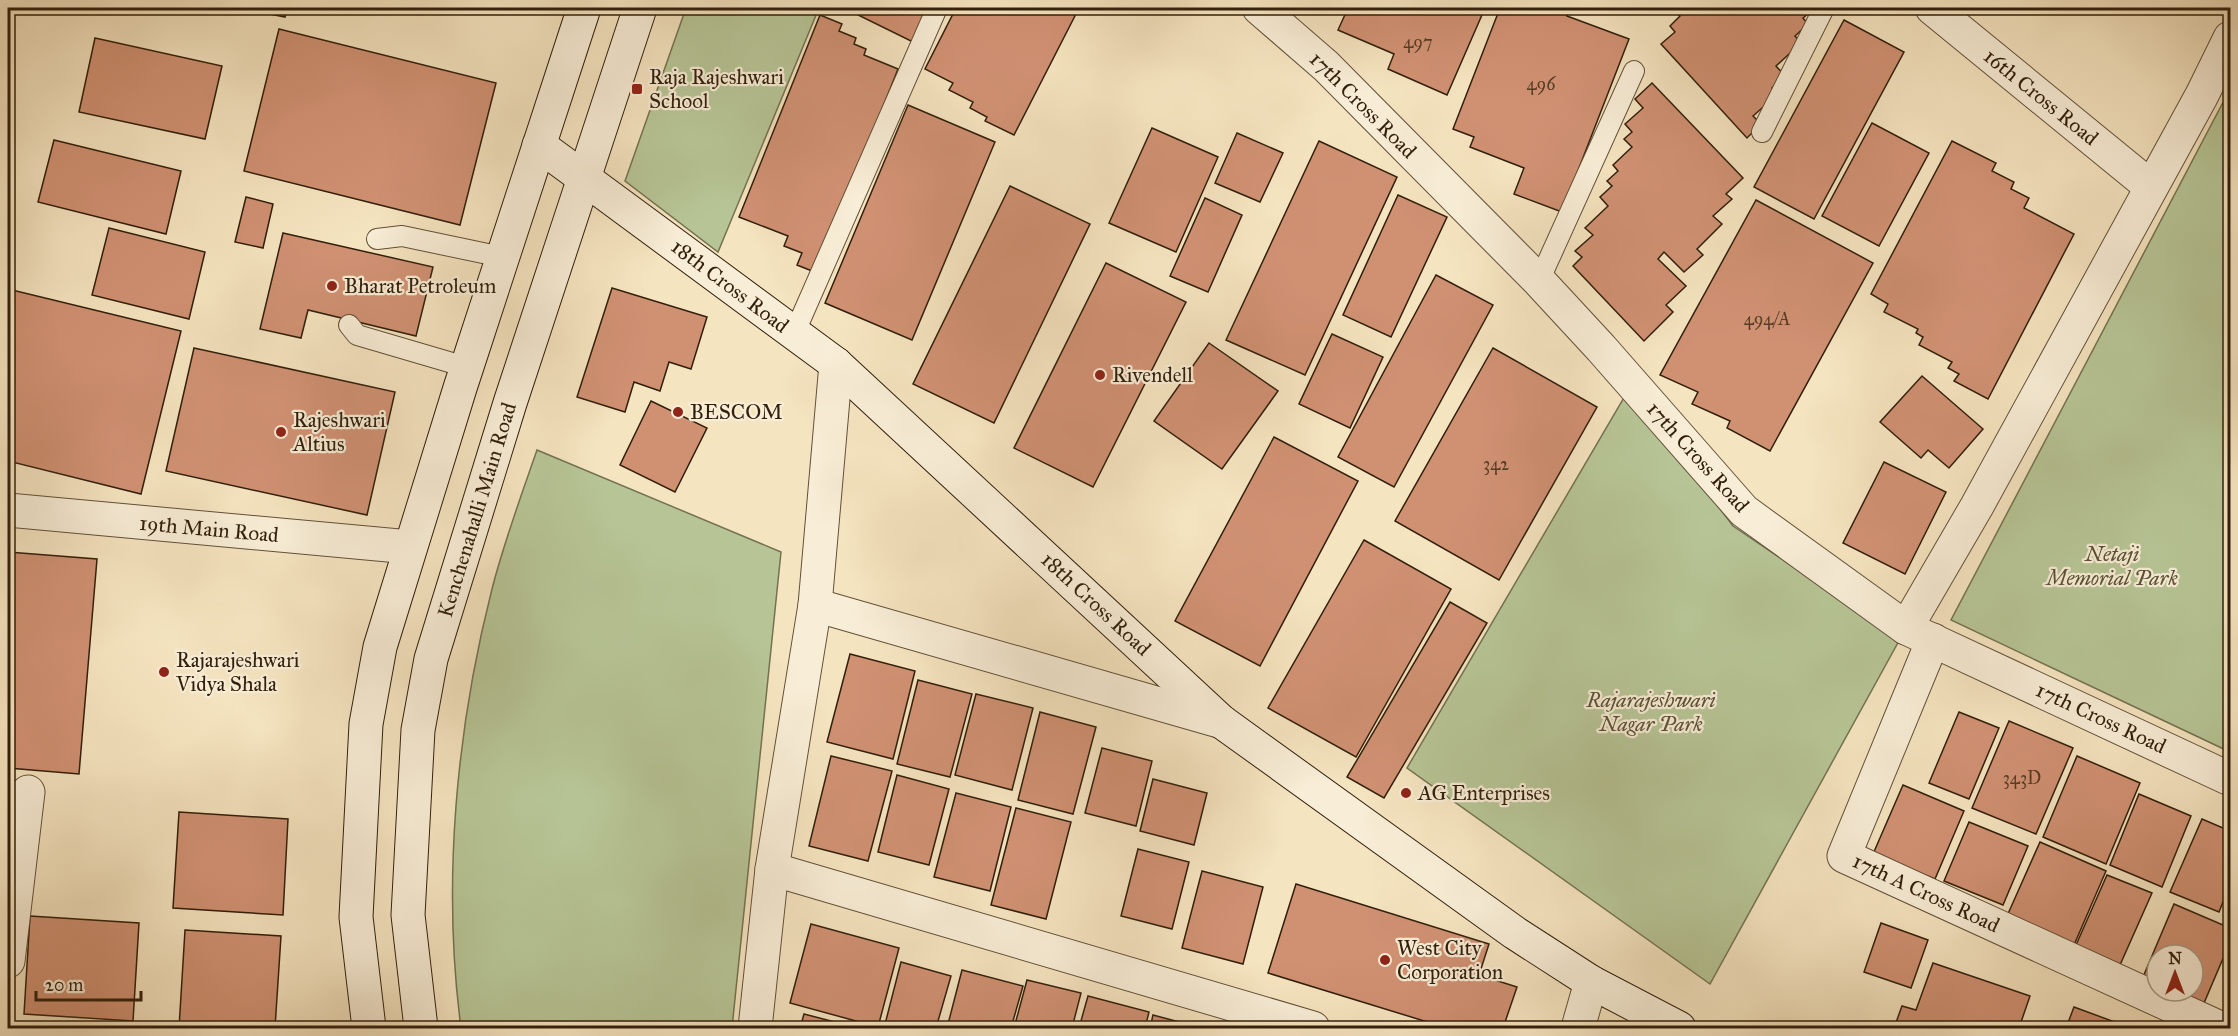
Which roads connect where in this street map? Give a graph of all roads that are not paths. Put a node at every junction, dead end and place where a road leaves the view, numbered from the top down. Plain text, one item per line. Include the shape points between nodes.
1 (584, 8) edge
2 (640, 8) edge
3 (938, 8) edge
4 (1258, 8) edge
5 (1824, 8) edge
6 (1932, 8) edge
7 (2230, 38) edge
8 (1634, 70) dead end
9 (1762, 132) dead end
10 (538, 145) junction
11 (583, 176) junction
12 (2151, 187) junction
13 (377, 240) dead end
14 (502, 257) junction
15 (1539, 281) junction
16 (349, 325) dead end
17 (795, 334) junction
18 (836, 364) junction
19 (466, 367) junction
20 (8, 510) edge
21 (410, 547) junction
22 (815, 605) junction
23 (1919, 634) junction
24 (1222, 722) junction
25 (2230, 779) edge
26 (28, 792) dead end
27 (772, 869) junction
28 (8, 961) edge
29 (1591, 982) junction
30 (369, 1029) edge
31 (421, 1029) edge
32 (755, 1029) edge
33 (1313, 1029) edge
34 (1578, 1029) edge
35 (1679, 1029) edge
36 (2220, 1029) edge

1 - 10 street
2 - 11 street, Kenchenahalli Main Road
3 - 17 lane
4 - 15 street, 17th Cross Road via 1326,66
5 - 9 lane
6 - 12 street, 16th Cross Road
7 - 12 street
8 - 15 lane
10 - 11 street, 18th Cross Road
10 - 14 street
11 - 17 street, 18th Cross Road
11 - 31 street, Kenchenahalli Main Road via 429,669 418,730 408,915
12 - 23 street via 1977,506
13 - 14 lane via 402,236
14 - 19 street
15 - 23 street, 17th Cross Road via 1744,512
16 - 19 lane via 357,335
17 - 18 street, 18th Cross Road
18 - 22 street
18 - 24 street, 18th Cross Road
19 - 21 street
20 - 21 street, 19th Main Road
21 - 30 street via 380,647 366,724 356,917
22 - 24 street
22 - 27 street
23 - 25 street, 17th Cross Road
23 - 36 street, 17th A Cross Road via 1844,856
24 - 29 street, 18th Cross Road via 1515,933
26 - 28 street
27 - 32 street
27 - 33 street
29 - 34 street
29 - 35 street, 18th Cross Road

